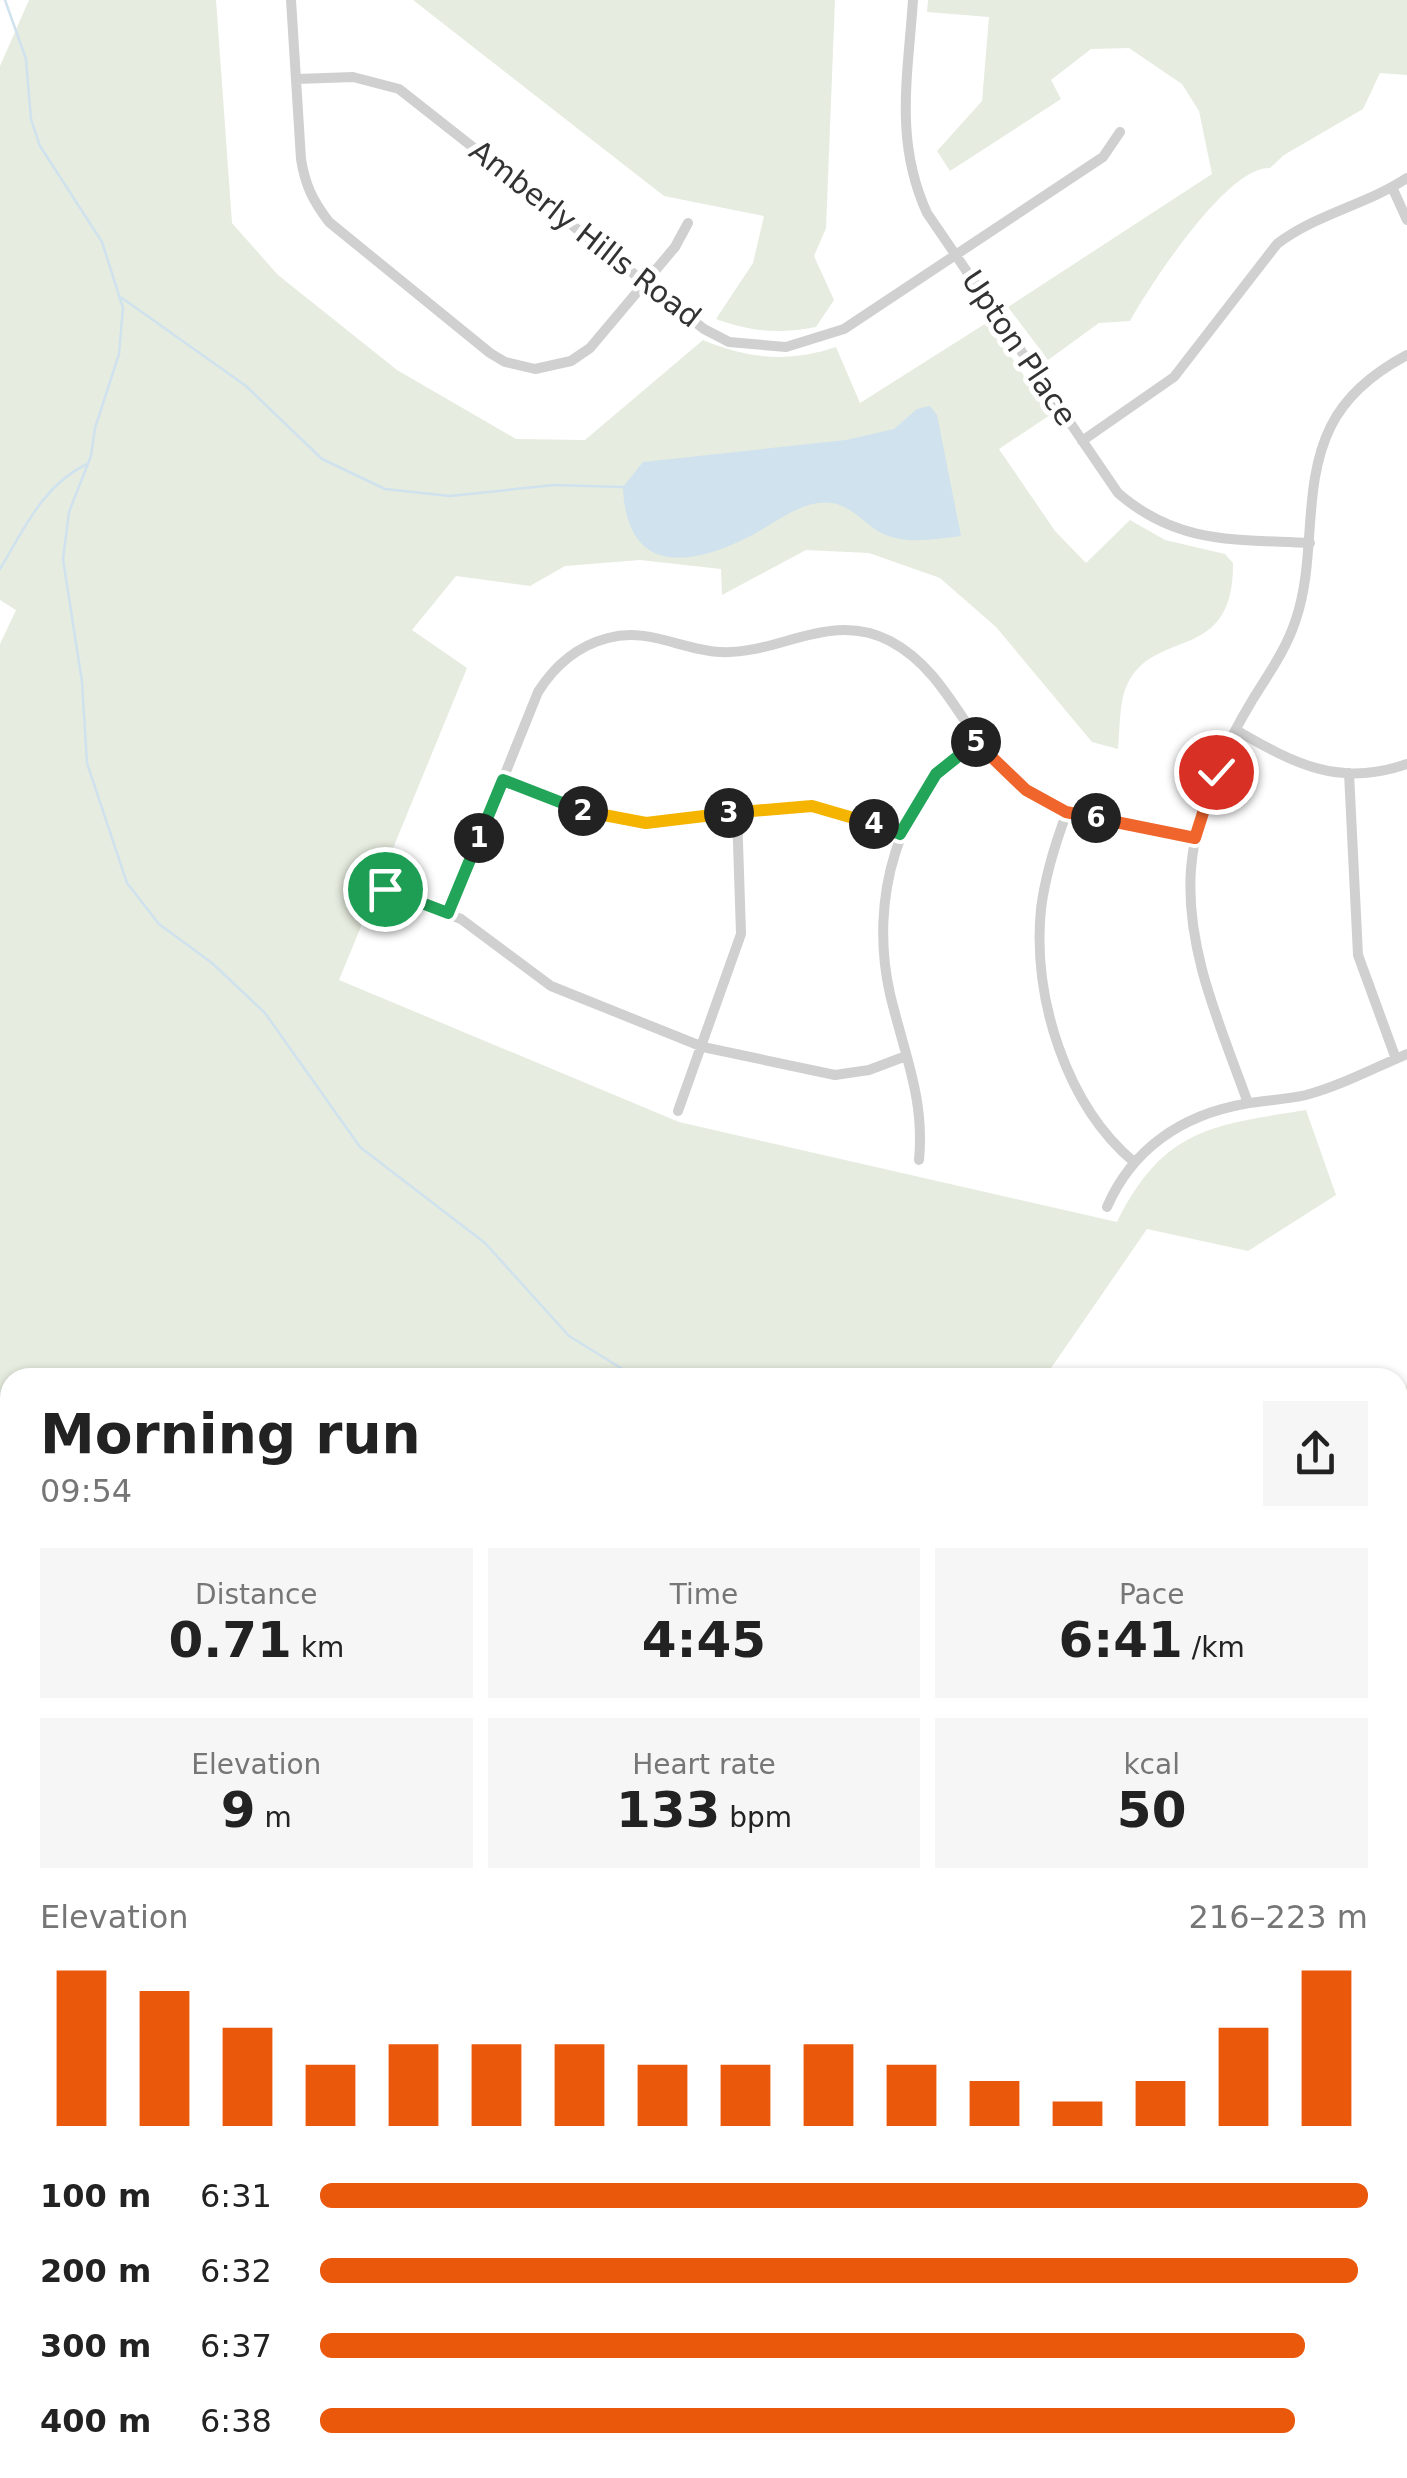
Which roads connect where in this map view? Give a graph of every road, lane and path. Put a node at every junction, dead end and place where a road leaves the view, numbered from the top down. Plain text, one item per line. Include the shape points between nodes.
1 (291, 0) edge
2 (913, 0) edge
3 (297, 80) junction
4 (1120, 132) dead end
5 (1407, 178) edge
6 (1392, 187) junction
7 (1407, 220) edge
8 (688, 223) dead end
9 (958, 256) junction
10 (645, 284) junction
11 (1407, 356) edge
12 (1082, 441) junction
13 (1310, 543) junction
14 (1236, 730) junction
15 (978, 740) junction
16 (1407, 764) edge
17 (1349, 772) junction
18 (503, 780) junction
19 (736, 812) junction
20 (1066, 812) junction
21 (900, 834) junction
22 (1195, 838) junction
23 (385, 889) dead end
24 (448, 913) junction
25 (703, 1047) junction
26 (906, 1056) junction
27 (1401, 1056) edge
28 (1248, 1103) junction
29 (678, 1111) dead end
30 (920, 1160) dead end
31 (1134, 1162) junction
32 (1106, 1207) dead end

1 - 3 street
2 - 9 street, Upton Place via 906,156 927,213
3 - 10 street, Amberly Hills Road via 353,77 399,90
3 - 10 street via 304,184 329,222 505,362 536,368 570,361 590,348
4 - 9 street, Amberly Hills Road via 1104,158
5 - 6 street
6 - 7 street
6 - 12 street via 1297,228 1174,376
8 - 10 street
9 - 10 street, Amberly Hills Road via 844,329 786,347 729,342
9 - 12 street, Upton Place
11 - 13 street via 1352,394 1332,422 1315,470
12 - 13 street, Upton Place via 1118,494 1162,524 1198,536
13 - 14 street via 1296,621
14 - 17 street via 1298,765
14 - 22 street
15 - 18 street via 924,666 900,646 868,633 814,630 733,652 651,636 613,636 576,652 550,674
15 - 20 street via 1026,790
15 - 21 street via 936,774
16 - 17 street
17 - 27 street via 1358,954
18 - 19 street via 616,820 682,821
18 - 24 street
19 - 21 street via 812,806
19 - 25 street via 741,934
20 - 22 street
20 - 31 street via 1045,885 1042,975 1073,1079 1112,1144
21 - 26 street via 884,949
22 - 28 street via 1194,935
23 - 24 street
24 - 25 street via 551,986
25 - 26 street via 835,1075
25 - 29 street
26 - 30 street via 919,1091
27 - 28 street via 1306,1095
28 - 31 street via 1192,1118
31 - 32 street

